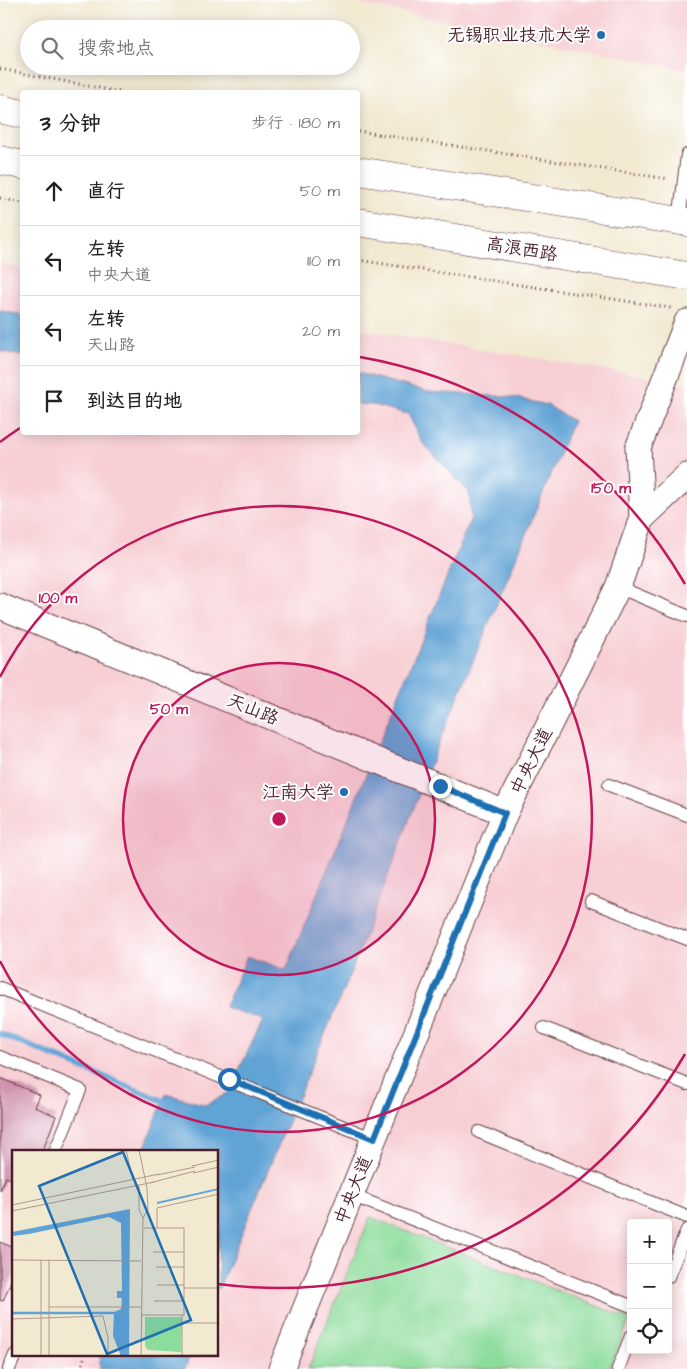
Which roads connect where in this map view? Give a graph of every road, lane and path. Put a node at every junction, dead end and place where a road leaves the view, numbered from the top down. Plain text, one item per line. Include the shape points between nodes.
1 (0, 69) edge
2 (20, 73) edge
3 (31, 75) edge
4 (110, 90) edge
5 (0, 109) edge
6 (20, 114) edge
7 (360, 131) edge
8 (687, 155) edge
9 (0, 160) edge
10 (20, 165) edge
11 (360, 171) edge
12 (683, 181) junction
13 (0, 198) edge
14 (20, 203) edge
15 (360, 222) edge
16 (684, 227) edge
17 (360, 260) edge
18 (687, 276) edge
19 (680, 315) edge
20 (687, 476) edge
21 (642, 518) junction
22 (618, 587) junction
23 (0, 606) edge
24 (687, 616) edge
25 (609, 785) dead end
26 (505, 813) junction
27 (687, 815) edge
28 (591, 901) dead end
29 (687, 939) edge
30 (0, 988) edge
31 (544, 1028) dead end
32 (0, 1057) edge
33 (687, 1084) edge
34 (479, 1132) dead end
35 (374, 1139) junction
36 (56, 1150) edge
37 (351, 1195) junction
38 (687, 1216) edge
39 (687, 1230) edge
40 (672, 1266) edge
41 (627, 1304) edge
42 (627, 1347) edge
43 (15, 1356) edge
44 (85, 1356) edge
45 (619, 1368) edge
46 (9, 1369) edge
47 (81, 1369) edge
48 (281, 1369) edge

1 - 2 path
3 - 4 path
5 - 6 main road
7 - 12 path
8 - 12 lane
9 - 10 main road
11 - 16 main road
12 - 16 lane
13 - 14 path
15 - 18 main road, 高浪西路
17 - 19 path
19 - 21 street via 638,448
20 - 21 street
21 - 22 street, 中央大道
22 - 24 lane
22 - 26 street, 中央大道
23 - 26 street, 天山路
25 - 27 lane
26 - 35 street, 中央大道
28 - 29 lane
30 - 35 lane
31 - 33 lane
32 - 36 lane via 80,1090
34 - 38 lane
35 - 37 street, 中央大道
37 - 41 lane
37 - 48 street, 中央大道
39 - 40 lane
42 - 45 lane
43 - 46 lane
44 - 47 path

